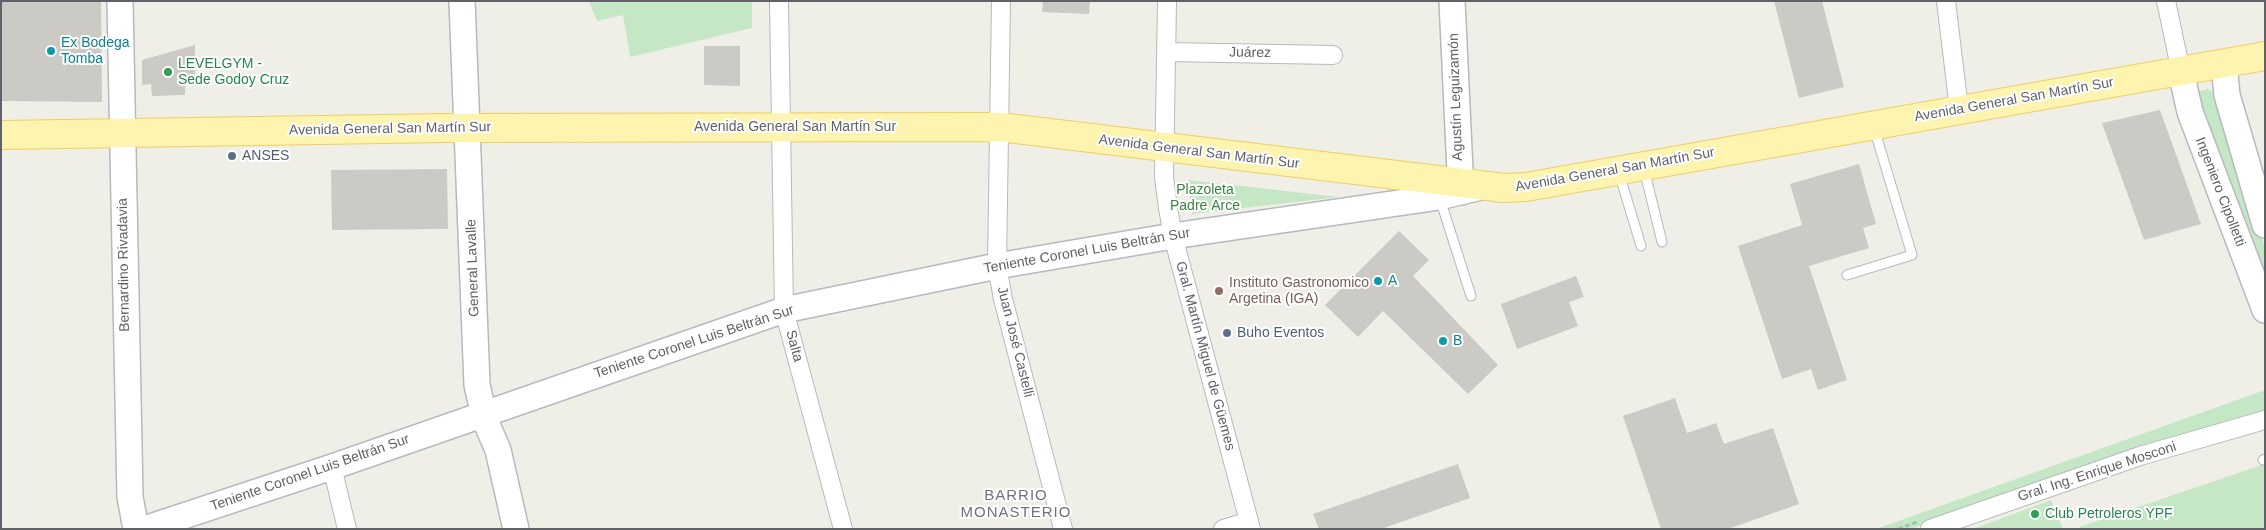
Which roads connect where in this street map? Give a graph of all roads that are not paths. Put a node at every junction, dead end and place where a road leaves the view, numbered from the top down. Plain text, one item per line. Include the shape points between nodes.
1 (120, 1) edge
2 (462, 1) edge
3 (778, 1) edge
4 (1001, 1) edge
5 (1168, 1) edge
6 (1452, 1) edge
7 (1946, 1) edge
8 (2166, 1) edge
9 (1167, 52) junction
10 (1333, 55) dead end
11 (2265, 56) edge
12 (2224, 64) junction
13 (2181, 72) junction
14 (1959, 110) junction
15 (1873, 126) junction
16 (1000, 127) junction
17 (467, 128) junction
18 (780, 128) junction
19 (121, 134) junction
20 (1, 135) edge
21 (1164, 148) junction
22 (1631, 168) junction
23 (1460, 190) junction
24 (2265, 225) edge
25 (1173, 236) junction
26 (1662, 242) dead end
27 (1641, 246) dead end
28 (997, 266) junction
29 (1847, 275) dead end
30 (1471, 296) dead end
31 (784, 310) junction
32 (2265, 310) edge
33 (483, 413) junction
34 (2265, 420) edge
35 (332, 467) junction
36 (1250, 525) edge
37 (136, 529) edge
38 (144, 529) edge
39 (347, 529) edge
40 (516, 529) edge
41 (843, 529) edge
42 (1063, 529) edge
43 (1223, 529) edge
44 (1930, 529) edge

1 - 19 street, Bernardino Rivadavia
2 - 17 street, General Lavalle
3 - 18 street, Salta
4 - 16 street, Juan José Castelli
5 - 9 street, Gral. Martín Miguel de Güemes
6 - 23 street, Agustín Leguizamón
7 - 14 street
8 - 13 street
9 - 10 street, Juárez
9 - 21 street, Gral. Martín Miguel de Güemes
11 - 12 main road, Avenida General San Martín Sur
12 - 13 main road, Avenida General San Martín Sur
12 - 24 street via 2226,95
13 - 14 main road, Avenida General San Martín Sur
13 - 32 street, Ingeniero Cipolletti via 2190,112
14 - 15 main road, Avenida General San Martín Sur
15 - 22 main road, Avenida General San Martín Sur
15 - 29 lane via 1912,255
16 - 18 main road, Avenida General San Martín Sur
16 - 21 main road, Avenida General San Martín Sur
16 - 28 street, Juan José Castelli
17 - 18 main road, Avenida General San Martín Sur
17 - 19 main road, Avenida General San Martín Sur
17 - 33 street, General Lavalle via 478,385
18 - 31 street, Salta
19 - 20 main road, Avenida General San Martín Sur
19 - 37 street, Bernardino Rivadavia via 130,497
21 - 23 main road, Avenida General San Martín Sur
21 - 25 street, Gral. Martín Miguel de Güemes via 1165,186
22 - 23 main road, Avenida General San Martín Sur via 1526,187
22 - 26 lane
22 - 27 lane
23 - 25 street, Teniente Coronel Luis Beltrán Sur
23 - 30 lane
25 - 28 street, Teniente Coronel Luis Beltrán Sur
25 - 36 street, Gral. Martín Miguel de Güemes
28 - 31 street, Teniente Coronel Luis Beltrán Sur
28 - 42 street, Juan José Castelli
31 - 33 street, Teniente Coronel Luis Beltrán Sur
31 - 41 street, Salta
33 - 35 street, Teniente Coronel Luis Beltrán Sur
33 - 40 street, General Lavalle via 498,450
34 - 44 street, Gral. Ing. Enrique Mosconi via 2140,456
35 - 38 street, Teniente Coronel Luis Beltrán Sur
35 - 39 street
36 - 43 street

